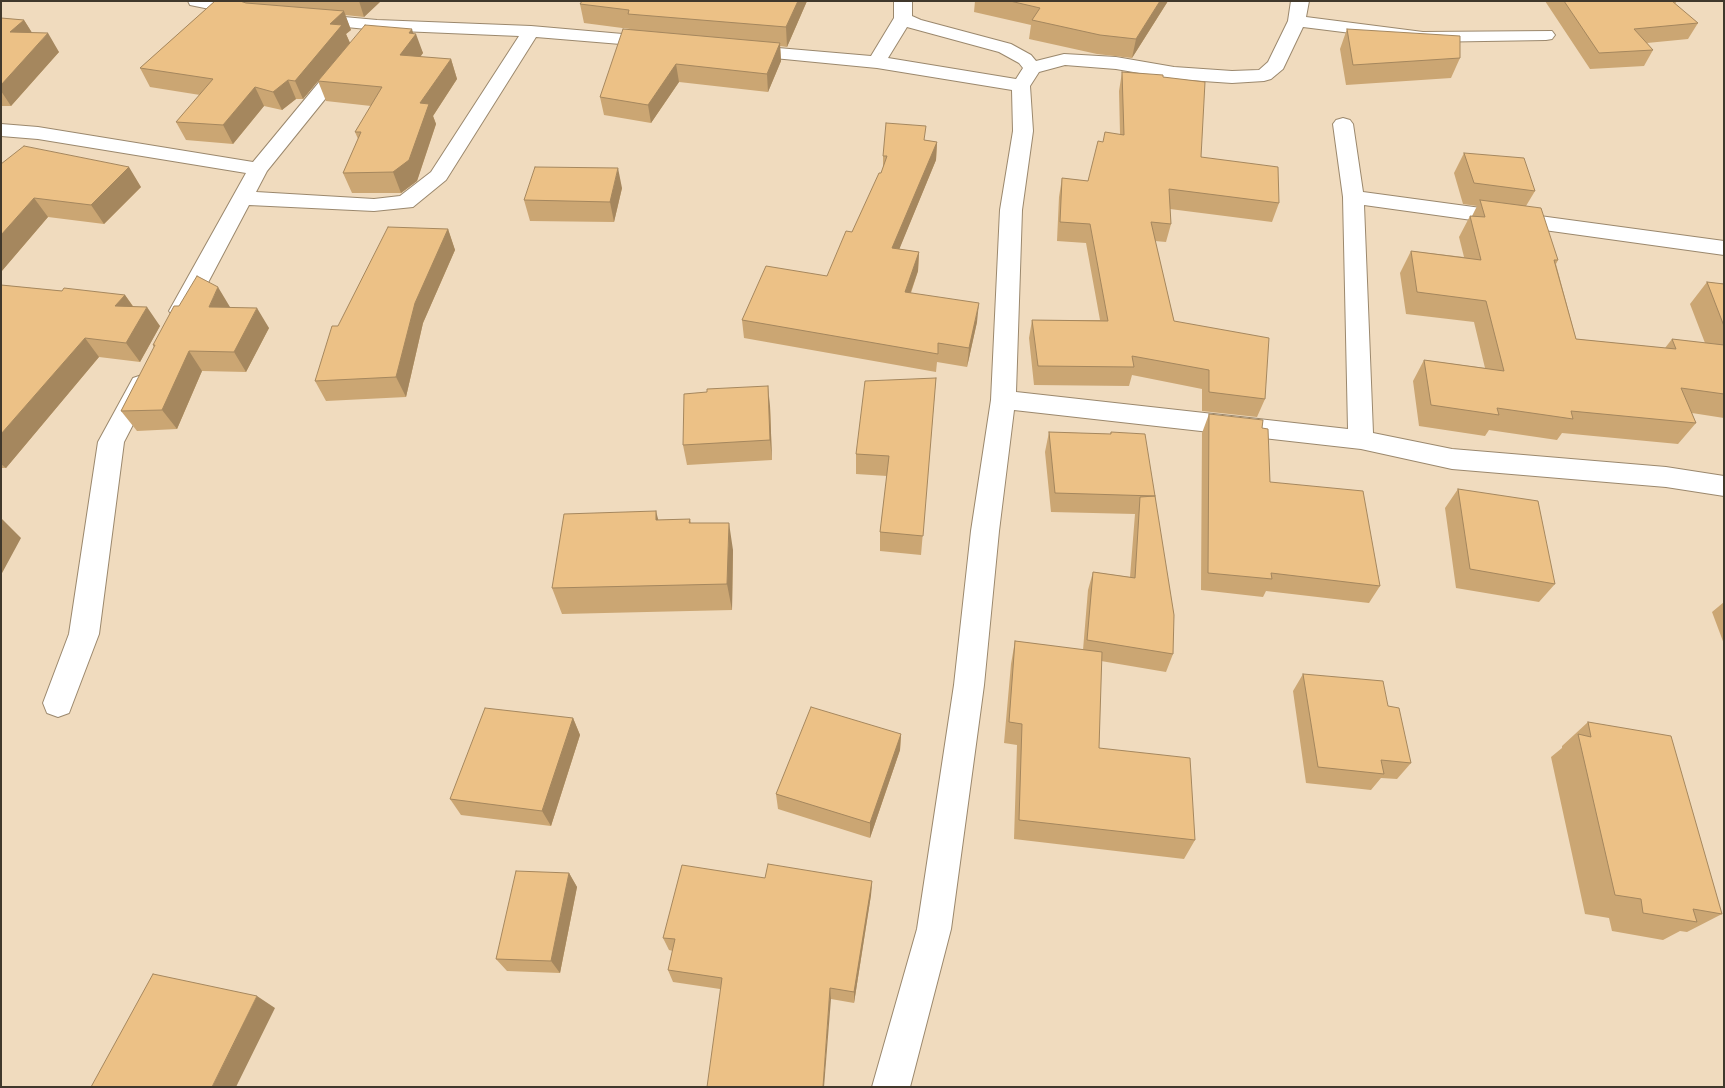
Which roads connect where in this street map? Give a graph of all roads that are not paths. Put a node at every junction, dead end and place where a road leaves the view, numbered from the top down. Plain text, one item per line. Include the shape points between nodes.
1 (196, 1) edge
2 (1300, 1) edge
3 (903, 10) edge
4 (265, 14) edge
5 (293, 17) edge
6 (1297, 21) junction
7 (376, 25) junction
8 (531, 31) junction
9 (1546, 35) dead end
10 (679, 44) edge
11 (729, 48) edge
12 (877, 62) junction
13 (1026, 77) junction
14 (1342, 124) dead end
15 (1, 130) edge
16 (38, 133) junction
17 (22, 154) edge
18 (258, 169) junction
19 (1353, 197) junction
20 (242, 198) junction
21 (1724, 248) edge
22 (172, 329) edge
23 (153, 364) edge
24 (1003, 400) junction
25 (1362, 440) junction
26 (1724, 486) edge
27 (58, 703) dead end
28 (891, 1087) edge

1 - 4 street
2 - 6 street
3 - 12 street
3 - 13 street via 915,24 1005,48 1025,59
5 - 7 street
6 - 9 street via 1423,37
6 - 13 street via 1276,66 1264,75 1232,77 1174,73 1116,63 1064,59
7 - 8 street
7 - 18 street
8 - 10 street
8 - 20 street via 439,176 406,202 374,205
11 - 12 street
12 - 13 street
13 - 24 street via 1023,131 1011,210
14 - 19 street
15 - 16 street
16 - 17 street
16 - 18 street
18 - 20 street
19 - 21 street
19 - 25 street
20 - 22 street
23 - 27 street via 111,442 84,634
24 - 25 street
24 - 28 street via 969,686 934,929
25 - 26 street via 1452,459 1666,477

